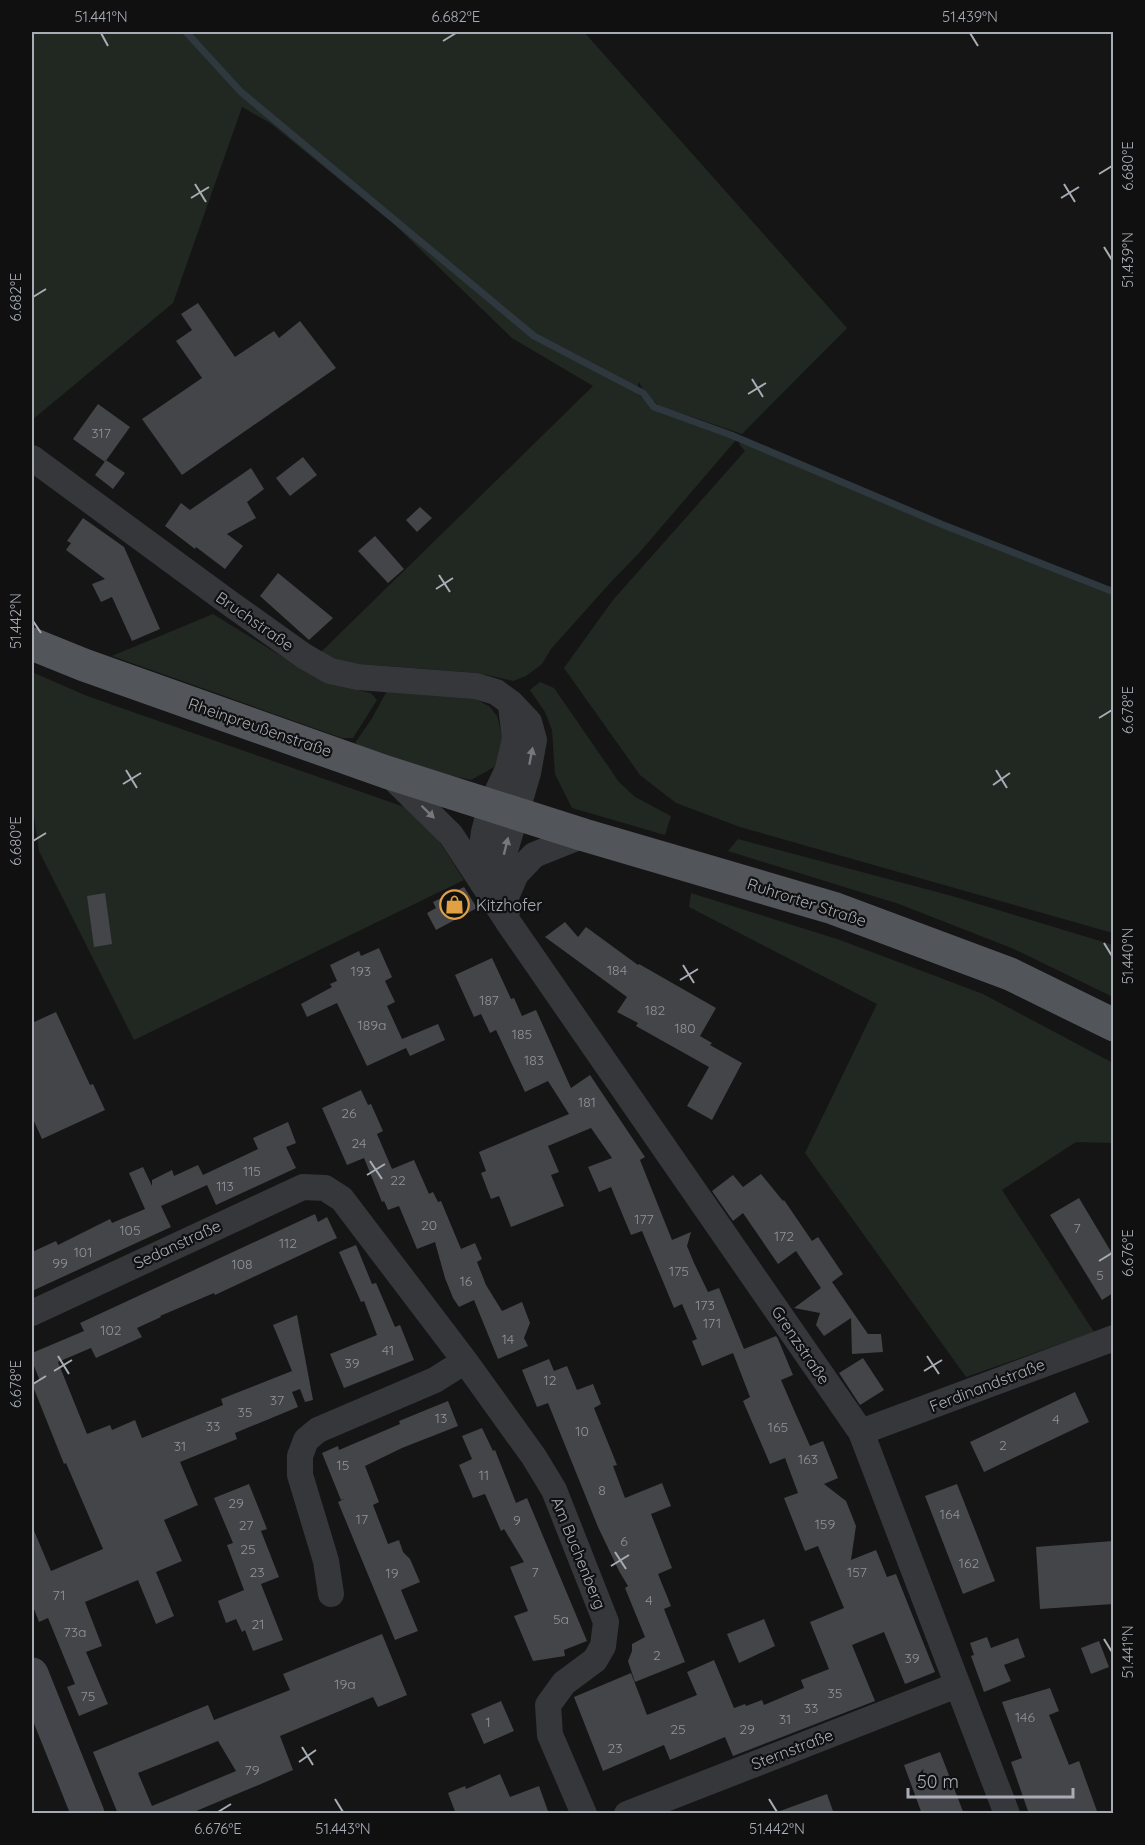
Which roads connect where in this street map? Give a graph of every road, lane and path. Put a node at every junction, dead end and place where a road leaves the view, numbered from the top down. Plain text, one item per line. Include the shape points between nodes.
1 (32, 458) edge
2 (32, 644) edge
3 (386, 771) junction
4 (503, 808) junction
5 (584, 835) junction
6 (478, 876) junction
7 (506, 910) junction
8 (1113, 1025) edge
9 (325, 1188) joint
10 (32, 1313) edge
11 (1113, 1338) edge
12 (465, 1361) junction
13 (861, 1432) junction
14 (331, 1594) dead end
15 (32, 1674) edge
16 (957, 1685) junction
17 (88, 1814) edge
18 (584, 1814) edge
19 (627, 1814) edge
20 (1006, 1814) edge

1 - 4 street, Bruchstraße via 238,609 330,671 476,686 496,692 511,703 515,739
2 - 3 main road, Rheinpreußenstraße
3 - 4 main road, Rheinpreußenstraße
3 -> 6 street, Grenzstraße via 452,835
4 - 5 main road, Ruhrorter Straße
4 - 6 street via 484,832
7 -> 4 street, Grenzstraße via 501,871
5 - 7 street via 534,855 516,874
5 - 8 main road, Ruhrorter Straße via 833,908 1010,974
6 - 7 street, Grenzstraße
7 - 13 street, Grenzstraße
9 - 10 street, Sedanstraße via 303,1186 277,1197
9 - 12 street, Am Buchenberg via 342,1199
11 - 13 street, Ferdinandstraße
12 - 14 street via 435,1380 318,1430 306,1440 300,1456 300,1475 326,1561
12 - 18 street, Am Buchenberg via 554,1490 606,1622 603,1646 595,1660 564,1683 548,1705 550,1736
13 - 16 street, Grenzstraße
15 - 17 street
16 - 19 street, Sternstraße
16 - 20 street, Grenzstraße

